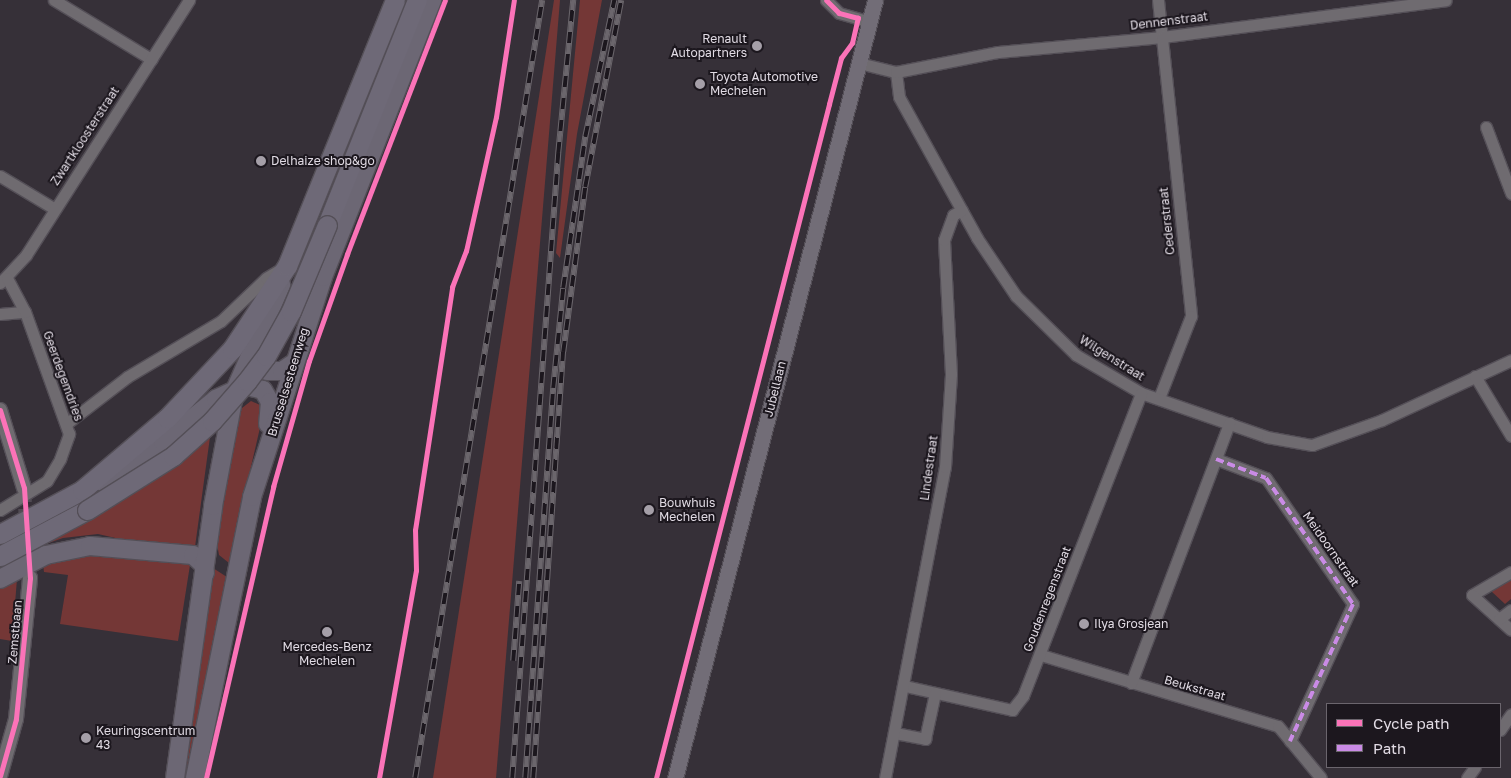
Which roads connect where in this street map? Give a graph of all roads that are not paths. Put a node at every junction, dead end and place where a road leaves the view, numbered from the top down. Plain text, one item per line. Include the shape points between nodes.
1 (54, 0) edge
2 (189, 0) edge
3 (395, 0) edge
4 (418, 0) edge
5 (432, 0) edge
6 (826, 0) edge
7 (875, 0) edge
8 (1158, 0) edge
9 (1442, 0) edge
10 (870, 22) junction
11 (1162, 37) junction
12 (151, 59) junction
13 (859, 63) junction
14 (896, 72) junction
15 (1486, 126) dead end
16 (0, 176) edge
17 (1511, 193) edge
18 (54, 210) junction
19 (962, 210) junction
20 (287, 266) junction
21 (3, 280) edge
22 (25, 312) junction
23 (0, 314) edge
24 (255, 344) junction
25 (1511, 360) edge
26 (294, 362) junction
27 (1475, 376) junction
28 (235, 390) junction
29 (1141, 393) junction
30 (1160, 398) junction
31 (0, 410) edge
32 (1229, 423) junction
33 (66, 424) junction
34 (1511, 436) edge
35 (1216, 459) junction
36 (24, 488) tunnel mouth
37 (82, 490) junction
38 (252, 498) junction
39 (1, 507) edge
40 (0, 534) edge
41 (0, 556) edge
42 (1511, 572) edge
43 (205, 573) junction
44 (30, 578) tunnel mouth
45 (0, 579) edge
46 (1511, 610) edge
47 (1499, 619) junction
48 (1511, 630) edge
49 (1041, 655) junction
50 (1131, 683) junction
51 (905, 686) junction
52 (935, 693) junction
53 (1511, 714) edge
54 (1501, 729) edge
55 (895, 734) junction
56 (1290, 741) junction
57 (0, 776) edge
58 (175, 778) edge
59 (194, 778) edge
60 (676, 778) edge
61 (885, 778) edge
62 (1321, 778) edge

1 - 12 street
2 - 12 street, Zwartkloosterstraat
3 - 20 highway
4 - 41 highway, bridge via 288,318 247,381 212,421 173,456 87,510
5 - 26 main road, Brusselsesteenweg via 345,217
6 - 10 street via 839,13
7 - 10 main road, Jubellaan
8 - 11 street, Cederstraat
9 - 11 street, Dennenstraat
10 - 13 main road, Jubellaan
11 - 14 street, Dennenstraat via 998,52
11 - 30 street, Cederstraat via 1190,316
12 - 18 street, Zwartkloosterstraat
13 - 14 street
13 - 60 main road, Jubellaan
14 - 19 street, Wilgenstraat via 899,97
15 - 17 street
16 - 18 street
18 - 21 street, Zwartkloosterstraat via 26,255
19 - 29 street, Wilgenstraat via 991,262 1042,323 1076,355
19 - 51 street, Lindestraat via 953,215 944,240 951,374 945,467
20 - 24 main road
20 - 33 street via 266,278 221,321 127,377
20 - 37 highway via 212,373 161,424
21 - 22 street, Geerdegemdries
22 - 23 street
22 - 33 street, Geerdegemdries
24 - 26 main road via 256,362 267,371 282,371
24 - 28 main road
25 - 27 street, Wilgenstraat
26 - 38 main road, Brusselsesteenweg
27 - 32 street, Wilgenstraat via 1382,420 1312,445 1267,437
27 - 34 street
28 - 37 main road via 209,404 163,442
28 - 38 main road via 254,386 262,390 270,402
28 - 43 main road via 215,496
29 - 30 street, Wilgenstraat
29 - 49 street, Goudenregenstraat
30 - 32 street, Wilgenstraat
31 - 36 street
32 - 35 street
33 - 39 street, Geerdegemdries via 66,444 52,475 39,488
35 - 50 street
35 - 56 street, Meidoornstraat via 1266,478 1353,604
37 - 40 highway
38 - 59 main road, Brusselsesteenweg
42 - 47 street via 1472,595
43 - 45 main road via 203,564 193,554 90,546 52,553
43 - 58 main road
44 - 57 street, Zemstbaan via 16,719
46 - 47 street
47 - 48 street
49 - 50 street, Beukstraat
49 - 52 street, Goudenregenstraat via 1023,696 1012,710
50 - 56 street, Beukstraat via 1278,726
51 - 52 street, Goudenregenstraat
51 - 55 street, Lindestraat
52 - 55 street via 925,739
53 - 54 street
55 - 61 street, Lindestraat
56 - 62 street, Beukstraat

